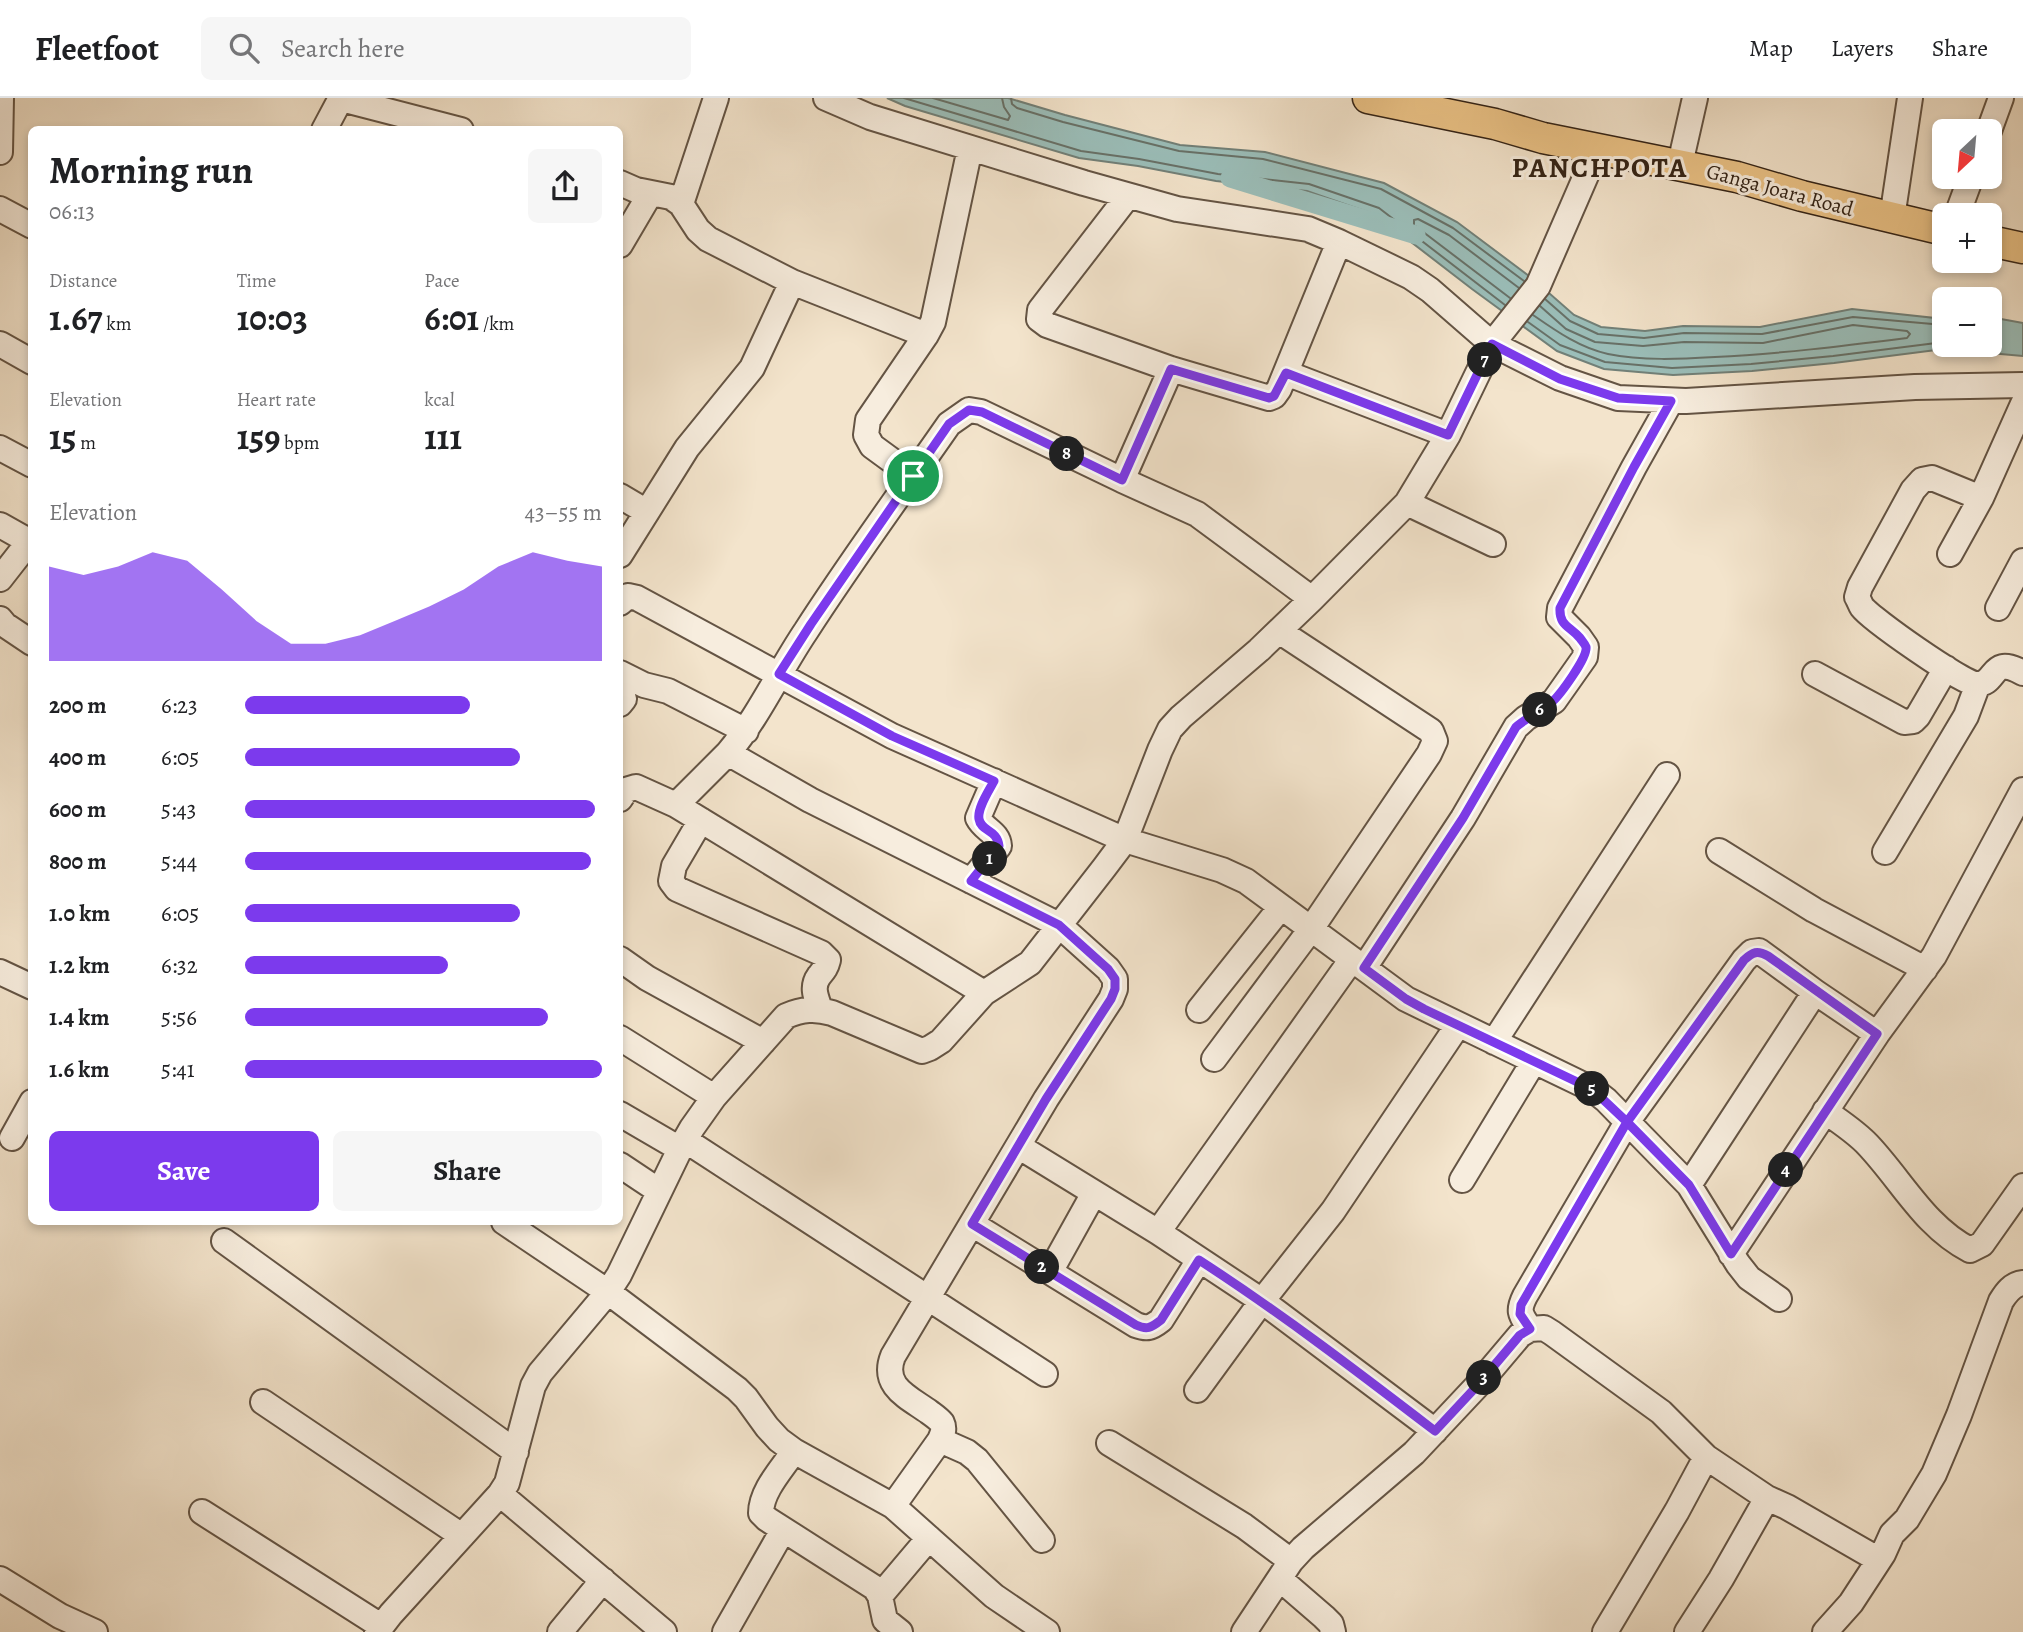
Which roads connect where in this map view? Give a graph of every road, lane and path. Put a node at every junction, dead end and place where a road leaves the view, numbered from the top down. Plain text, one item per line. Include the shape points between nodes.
1 (1, 98) edge
2 (341, 98) edge
3 (716, 98) edge
4 (826, 98) edge
5 (1368, 98) edge
6 (1695, 98) edge
7 (1910, 98) edge
8 (2001, 98) edge
9 (1993, 119) edge
10 (326, 126) edge
11 (446, 126) edge
12 (970, 148) junction
13 (1598, 148) junction
14 (0, 152) edge
15 (1680, 164) junction
16 (623, 184) edge
17 (650, 194) junction
18 (1128, 196) junction
19 (681, 204) junction
20 (0, 209) edge
21 (1892, 218) junction
22 (28, 224) edge
23 (1932, 227) edge
24 (623, 240) edge
25 (1339, 242) junction
26 (2002, 244) edge
27 (2023, 248) edge
28 (792, 282) junction
29 (926, 335) junction
30 (1497, 338) junction
31 (0, 344) edge
32 (28, 360) edge
33 (1171, 369) junction
34 (1286, 373) junction
35 (2023, 385) edge
36 (1671, 401) junction
37 (2023, 404) edge
38 (1448, 435) junction
39 (0, 448) edge
40 (28, 463) edge
41 (913, 476) junction
42 (1122, 480) junction
43 (623, 498) edge
44 (1981, 498) junction
45 (1407, 503) junction
46 (647, 512) junction
47 (0, 525) edge
48 (28, 539) edge
49 (1493, 544) dead end
50 (28, 545) edge
51 (623, 550) edge
52 (1950, 554) dead end
53 (2023, 561) edge
54 (0, 579) edge
55 (1312, 599) junction
56 (623, 600) edge
57 (1998, 608) dead end
58 (0, 619) edge
59 (1279, 631) junction
60 (28, 640) edge
61 (1946, 668) junction
62 (2023, 673) edge
63 (623, 674) edge
64 (779, 674) junction
65 (1815, 674) dead end
66 (1978, 684) junction
67 (747, 731) junction
68 (728, 753) junction
69 (1667, 775) dead end
70 (994, 781) junction
71 (2023, 790) edge
72 (623, 792) edge
73 (676, 805) junction
74 (701, 820) junction
75 (1125, 840) junction
76 (1718, 851) dead end
77 (1885, 852) dead end
78 (971, 881) junction
79 (1281, 907) junction
80 (1059, 925) junction
81 (1311, 929) junction
82 (623, 961) edge
83 (1358, 964) junction
84 (1925, 969) junction
85 (0, 972) edge
86 (28, 985) edge
87 (1815, 992) junction
88 (984, 993) junction
89 (820, 1009) junction
90 (1199, 1010) dead end
91 (1458, 1025) junction
92 (1877, 1034) junction
93 (623, 1040) edge
94 (763, 1042) junction
95 (1494, 1042) junction
96 (1214, 1059) dead end
97 (1534, 1061) junction
98 (714, 1097) junction
99 (28, 1109) edge
100 (1825, 1111) junction
101 (623, 1115) edge
102 (1627, 1122) junction
103 (12, 1138) dead end
104 (682, 1144) junction
105 (1018, 1146) junction
106 (623, 1167) edge
107 (1462, 1180) dead end
108 (1689, 1185) junction
109 (659, 1191) junction
110 (1094, 1193) junction
111 (2020, 1203) edge
112 (972, 1224) junction
113 (508, 1225) edge
114 (1158, 1232) junction
115 (224, 1241) dead end
116 (1731, 1254) junction
117 (1199, 1260) junction
118 (1050, 1272) junction
119 (2023, 1283) edge
120 (608, 1292) junction
121 (927, 1299) junction
122 (1779, 1299) dead end
123 (1262, 1301) junction
124 (1530, 1329) junction
125 (1045, 1374) dead end
126 (1197, 1390) dead end
127 (262, 1402) dead end
128 (1435, 1431) junction
129 (940, 1440) junction
130 (1110, 1443) dead end
131 (793, 1451) junction
132 (516, 1452) junction
133 (1706, 1457) junction
134 (500, 1494) junction
135 (1767, 1498) junction
136 (893, 1506) junction
137 (202, 1512) dead end
138 (783, 1530) junction
139 (462, 1536) junction
140 (929, 1538) junction
141 (1042, 1539) dead end
142 (1879, 1560) junction
143 (1286, 1570) junction
144 (0, 1579) edge
145 (603, 1580) junction
146 (880, 1597) junction
147 (379, 1629) edge
148 (83, 1630) edge
149 (658, 1630) edge
150 (560, 1632) edge
151 (725, 1632) edge
152 (900, 1632) edge
153 (1048, 1632) edge
154 (1244, 1632) edge
155 (1333, 1632) edge
156 (1605, 1632) edge
157 (1687, 1632) edge
158 (1825, 1632) edge

1 - 14 street
2 - 10 street
2 - 11 street
3 - 19 street
4 - 12 street via 870,117
5 - 13 main road, Ganga Joara Road
6 - 15 street
7 - 21 street
8 - 9 street
12 - 18 street
12 - 29 street via 938,303
13 - 15 main road, Ganga Joara Road
13 - 30 street via 1538,286
15 - 21 main road, Ganga Joara Road
16 - 17 street
17 - 19 street via 671,197
17 - 24 street
18 - 25 street via 1177,209 1308,229
18 - 33 street via 1040,310 1040,319
19 - 28 street via 708,239
20 - 22 street
21 - 23 main road, Ganga Joara Road
25 - 30 street via 1411,277
25 - 34 street
26 - 27 main road
28 - 29 street
28 - 46 street via 752,368 687,448
29 - 41 street via 869,420 866,435 872,446
30 - 36 street via 1560,379 1618,398
30 - 38 street
31 - 32 street
33 - 34 street via 1269,398
33 - 42 street
34 - 38 street
35 - 36 street
36 - 83 street via 1560,608 1559,617 1586,647 1585,657 1554,701 1516,727 1463,818
37 - 44 street
38 - 45 street
39 - 40 street
41 - 42 street via 949,424 969,410 982,412
41 - 64 street
42 - 55 street via 1197,514
43 - 46 street
44 - 52 street
44 - 61 street via 1932,478 1922,480 1857,597 1863,608
45 - 49 street
45 - 55 street
46 - 51 street
47 - 48 street
50 - 54 street
53 - 57 street
55 - 59 street
56 - 64 street via 637,598
58 - 60 street
59 - 75 street via 1170,729
59 - 81 street via 1431,731 1435,741
61 - 65 street via 1917,716 1904,722
61 - 66 street
62 - 66 street via 2003,666
63 - 67 street via 668,691
64 - 67 street
64 - 70 street via 892,736
66 - 77 street via 1966,716
67 - 68 street
68 - 73 street
68 - 78 street via 790,790
69 - 95 street
70 - 75 street
70 - 78 street via 978,818 999,846
71 - 84 street
72 - 73 street via 636,787
73 - 74 street
74 - 88 street
74 - 89 street via 674,866 671,881 677,889 821,953 828,960 814,990
75 - 79 street via 1222,870
75 - 80 street
76 - 84 street via 1814,910
78 - 80 street
79 - 81 street
79 - 90 street
80 - 88 street via 1030,963
80 - 105 street via 1108,969 1115,989
81 - 83 street
81 - 96 street
82 - 94 street
83 - 91 street via 1406,999
83 - 114 street
84 - 92 street
85 - 86 street
87 - 92 street
87 - 102 street via 1768,956 1752,953
87 - 108 street
88 - 89 street via 941,1041 922,1051
89 - 94 street via 801,1009 786,1016
91 - 95 street
91 - 123 street via 1334,1210
92 - 100 street
93 - 98 street
94 - 98 street
95 - 97 street
97 - 102 street via 1592,1089
97 - 107 street
98 - 104 street
99 - 103 street
100 - 111 street via 1868,1145 1924,1214 1970,1250 1982,1244
100 - 116 street
101 - 104 street
102 - 108 street
102 - 124 street via 1521,1305 1520,1314
104 - 109 street
104 - 121 street
105 - 110 street
105 - 112 street
106 - 109 street
108 - 116 street
109 - 120 street
110 - 114 street
110 - 118 street
112 - 118 street
112 - 121 street
113 - 120 street
114 - 117 street
115 - 132 street
116 - 122 street via 1749,1278
117 - 118 street via 1161,1320 1145,1329
117 - 123 street
119 - 142 street via 2007,1291 2001,1301 1934,1474
120 - 131 street via 737,1389 766,1427
120 - 132 street via 540,1373
121 - 125 street
121 - 129 street via 893,1356 890,1376 895,1388 942,1423
123 - 126 street
123 - 128 street
124 - 128 street
124 - 133 street via 1544,1328 1661,1412
127 - 139 street
128 - 143 street via 1303,1548
129 - 136 street
129 - 141 street via 977,1460
130 - 143 street via 1244,1526
131 - 136 street
131 - 138 street via 761,1504 761,1513
132 - 134 street
133 - 135 street
133 - 156 street
134 - 139 street
134 - 145 street
135 - 142 street
135 - 157 street
136 - 140 street
137 - 147 street
138 - 146 street via 875,1588
138 - 151 street
139 - 147 street
140 - 146 street
140 - 153 street via 994,1596
142 - 158 street via 1852,1603
143 - 154 street
143 - 155 street
144 - 148 street
145 - 149 street
145 - 150 street
146 - 152 street via 885,1620

